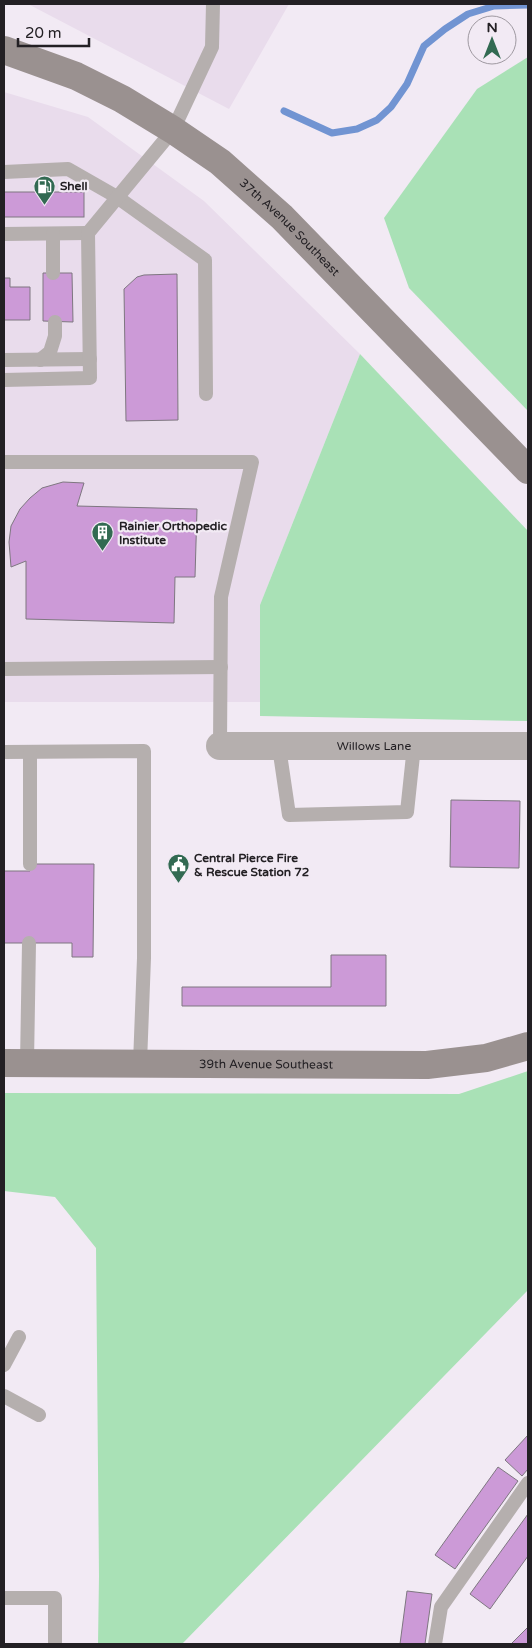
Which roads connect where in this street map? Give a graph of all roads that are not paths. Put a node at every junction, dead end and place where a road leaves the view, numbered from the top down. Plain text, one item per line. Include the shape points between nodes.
1 (213, 4) edge
2 (4, 46) edge
3 (4, 50) edge
4 (4, 57) edge
5 (33, 60) junction
6 (173, 130) junction
7 (4, 172) edge
8 (117, 197) junction
9 (88, 233) junction
10 (4, 234) edge
11 (53, 234) junction
12 (54, 273) dead end
13 (55, 322) dead end
14 (90, 359) junction
15 (4, 360) edge
16 (40, 360) junction
17 (4, 380) edge
18 (206, 394) dead end
19 (4, 462) edge
20 (528, 470) edge
21 (221, 667) junction
22 (4, 669) edge
23 (220, 746) joint
24 (414, 746) junction
25 (528, 746) edge
26 (279, 747) junction
27 (4, 752) edge
28 (30, 752) junction
29 (30, 864) dead end
30 (29, 943) dead end
31 (528, 1046) edge
32 (15, 1063) edge
33 (140, 1063) junction
34 (19, 1337) dead end
35 (4, 1365) edge
36 (4, 1396) edge
37 (39, 1415) dead end
38 (528, 1483) edge
39 (4, 1598) edge
40 (55, 1644) edge
41 (435, 1644) edge

1 - 6 lane via 212,47
2 - 5 main road
3 - 5 main road, 37th Avenue Southeast
4 - 5 main road
5 - 6 main road, 37th Avenue Southeast via 115,95
6 - 8 lane
6 - 20 main road, 37th Avenue Southeast via 220,162 282,217
7 - 8 lane via 68,169
8 - 9 lane
8 - 18 lane via 205,260
9 - 11 lane
9 - 14 lane
10 - 11 lane
11 - 12 lane
13 - 16 lane via 50,352
14 - 16 lane
14 - 17 lane via 90,378
15 - 16 lane
19 - 21 lane via 252,462 221,597
21 - 22 lane
21 - 23 lane
23 - 26 street, Willows Lane
24 - 25 street, Willows Lane
24 - 26 street, Willows Lane
24 - 26 lane via 407,812 289,815
27 - 28 lane
28 - 29 lane
28 - 33 lane via 144,751 144,958
30 - 32 lane
31 - 33 main road, 39th Avenue Southeast via 486,1058 427,1065
32 - 33 main road, 39th Avenue Southeast
34 - 35 lane
36 - 37 lane
38 - 41 lane via 441,1607
39 - 40 lane via 55,1598

